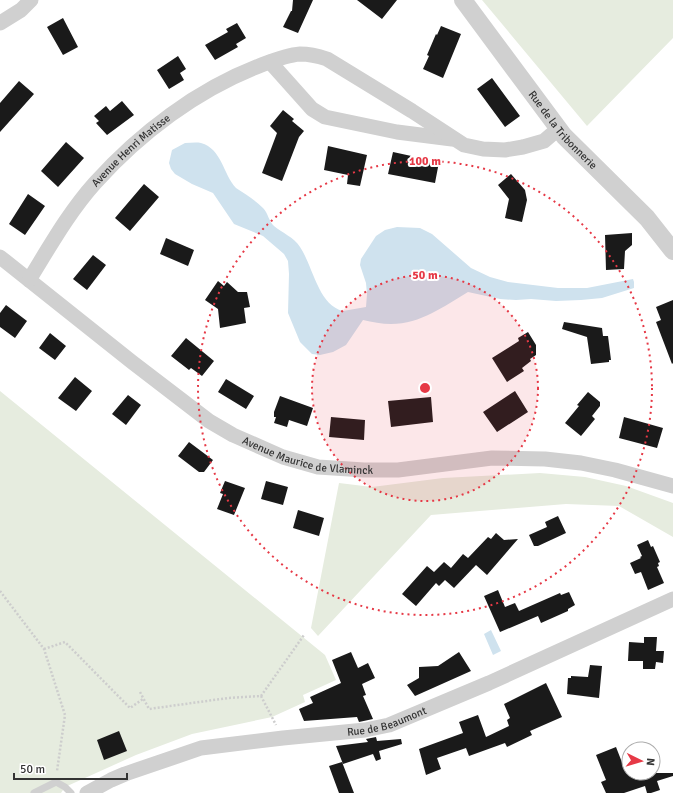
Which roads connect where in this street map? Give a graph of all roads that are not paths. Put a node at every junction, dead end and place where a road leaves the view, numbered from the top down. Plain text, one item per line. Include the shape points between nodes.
1 (31, 0) edge
2 (463, 0) edge
3 (0, 23) edge
4 (270, 62) junction
5 (558, 129) junction
6 (456, 140) junction
7 (673, 251) edge
8 (0, 257) edge
9 (29, 280) junction
10 (673, 486) edge
11 (673, 599) edge
12 (34, 793) edge
13 (71, 793) edge
14 (87, 793) edge

1 - 3 street via 21,10
2 - 5 street, Rue de la Tribonnerie
4 - 6 street, Avenue Henri Matisse via 301,54 319,56 336,63
4 - 6 street, Avenue Henri Matisse via 312,108 324,117 397,132
4 - 9 street, Avenue Henri Matisse via 242,73 202,95 138,142 80,201
5 - 6 street, Avenue Henri Matisse via 544,141 505,150 483,149 464,145
5 - 7 street, Rue de la Tribonnerie via 647,218
8 - 9 street, Avenue Maurice de Vlaminck
9 - 10 street, Avenue Maurice de Vlaminck via 209,421 248,443 283,457 332,469 389,470 480,458 539,458 615,470
11 - 14 street, Rue de Beaumont via 401,721 365,730 193,750 111,780
12 - 13 lane via 56,782

